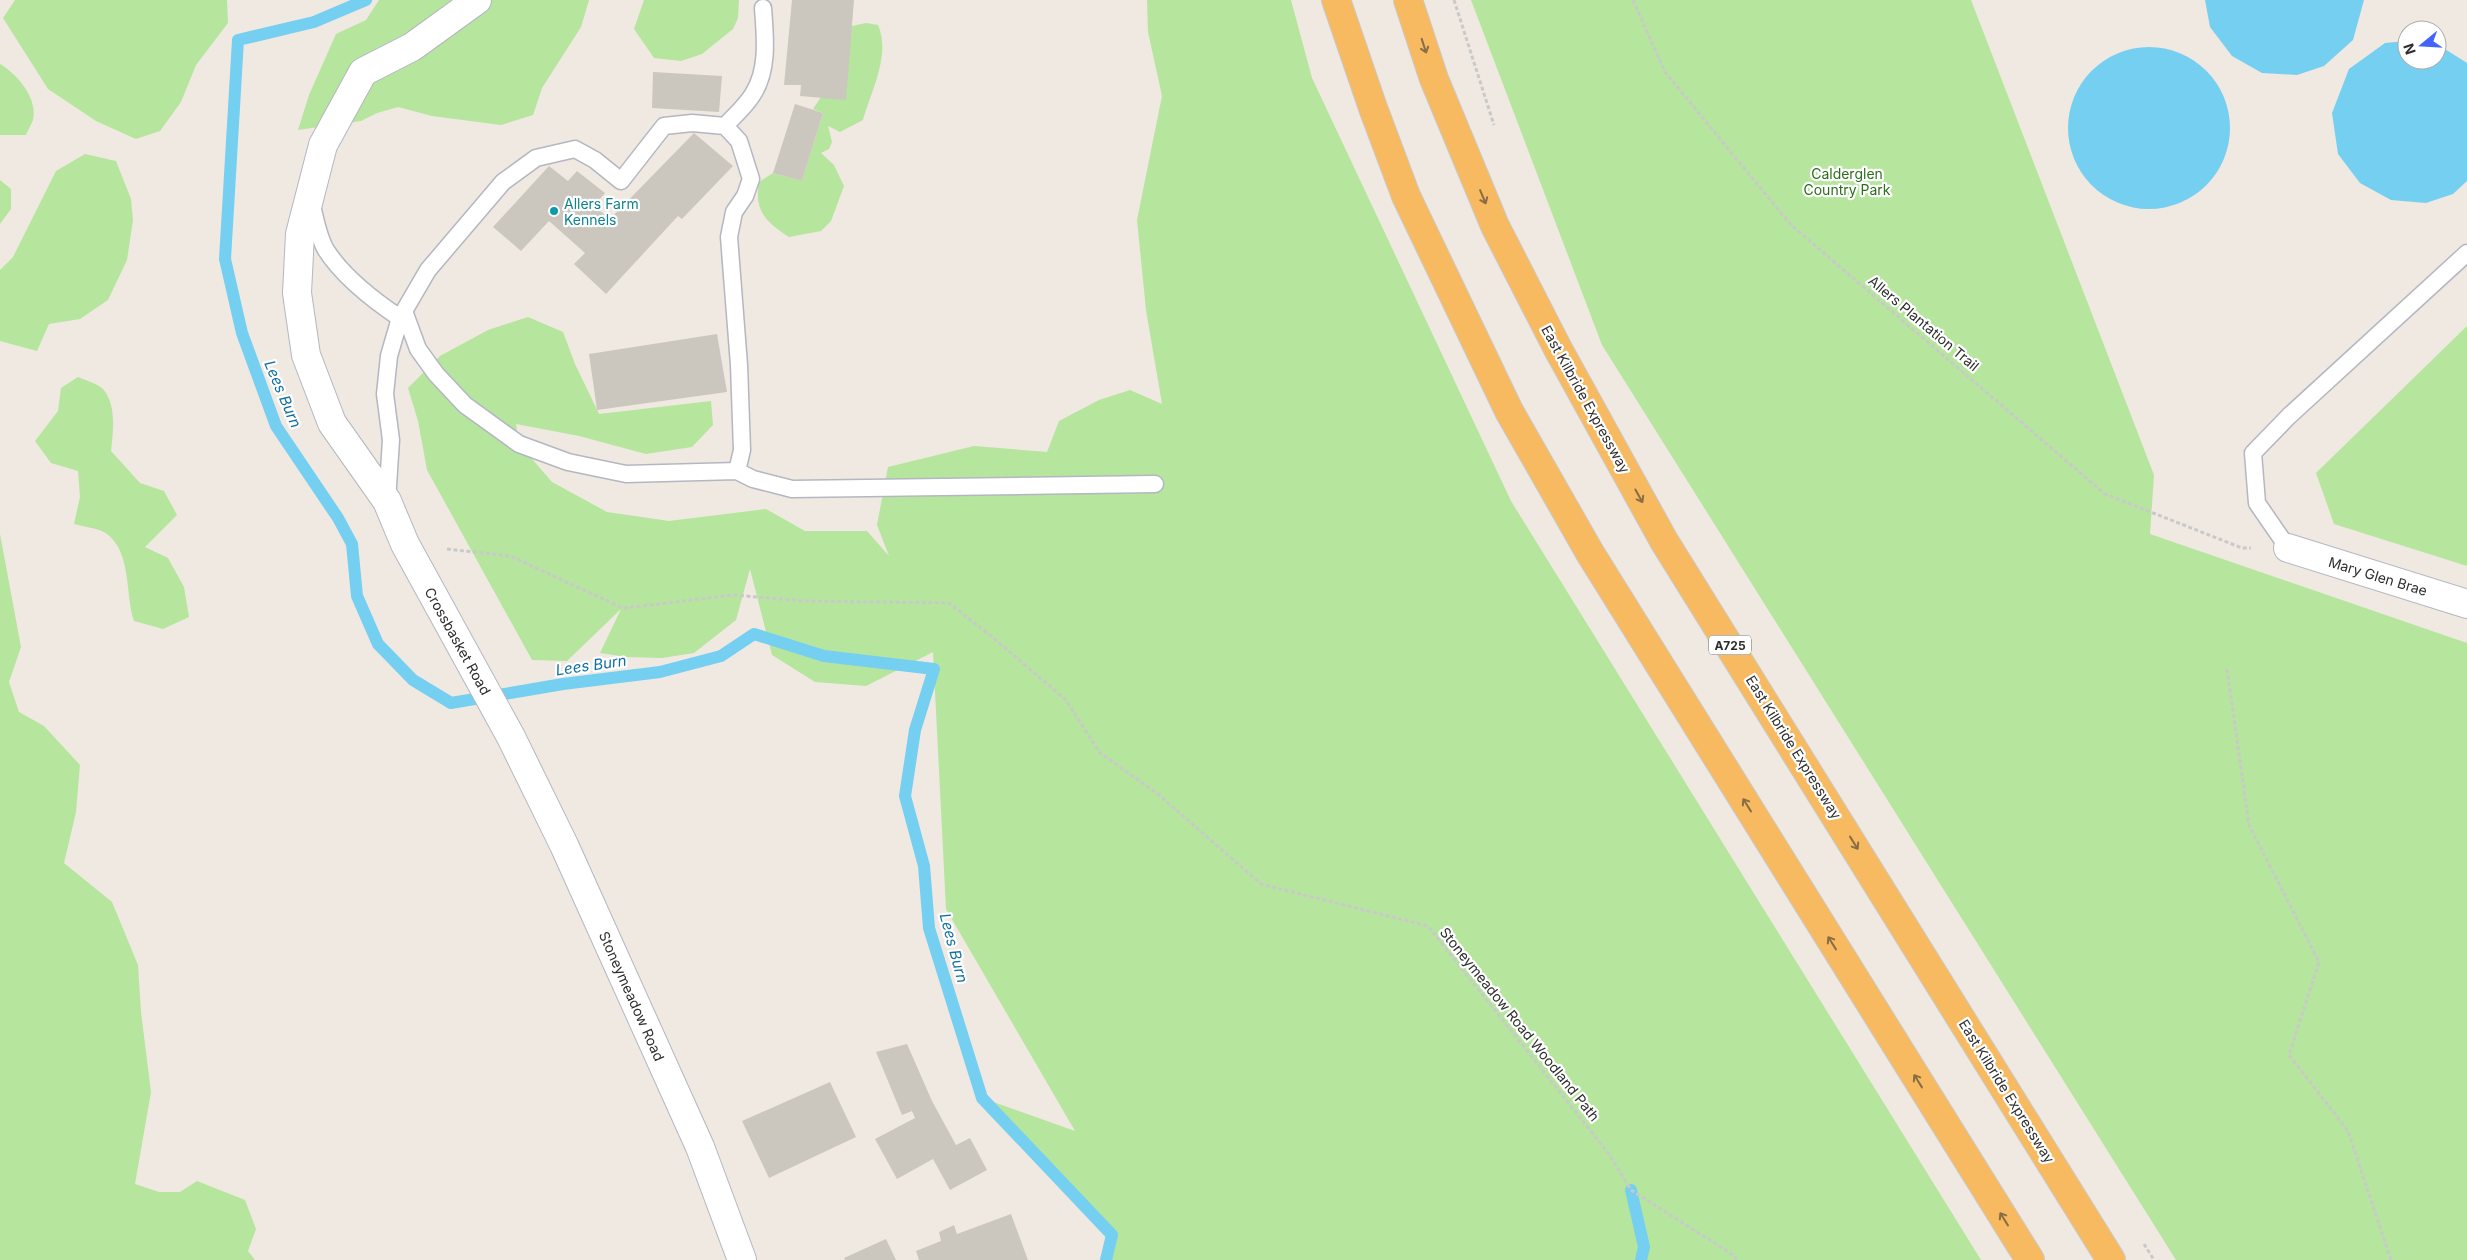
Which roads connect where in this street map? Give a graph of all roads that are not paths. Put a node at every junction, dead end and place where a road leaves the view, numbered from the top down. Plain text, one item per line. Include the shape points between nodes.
1 (477, 0) edge
2 (1336, 0) edge
3 (1408, 0) edge
4 (764, 8) dead end
5 (725, 126) junction
6 (308, 195) junction
7 (2467, 253) edge
8 (402, 315) junction
9 (737, 471) junction
10 (1155, 484) dead end
11 (387, 501) junction
12 (2288, 548) joint
13 (2467, 604) edge
14 (511, 737) joint
15 (742, 1260) edge
16 (2030, 1260) edge
17 (2111, 1260) edge

1 - 6 street via 412,47 364,72 323,145
16 -> 2 highway via 1590,553 1509,411 1406,196
3 -> 17 highway, East Kilbride Expressway / A725 via 1434,79 1495,226 1640,498
4 - 5 lane via 766,46 763,68 753,94
5 - 8 lane via 692,123 664,126 621,181 575,148 536,158 503,182 439,256
5 - 9 lane via 739,141 751,179 734,212 729,237 740,365 742,450
6 - 8 lane via 326,249 373,300
6 - 11 street via 300,234 297,293 306,355 332,423
7 - 12 lane via 2253,453 2257,503
8 - 9 lane via 418,348 436,374 465,405 519,444 568,462 626,474
8 - 11 lane via 389,356 384,394 391,440
9 - 10 lane via 753,479 792,489
11 - 14 street, Crossbasket Road via 405,544
12 - 13 street, Mary Glen Brae
14 - 15 street, Stoneymeadow Road via 564,845 700,1147

